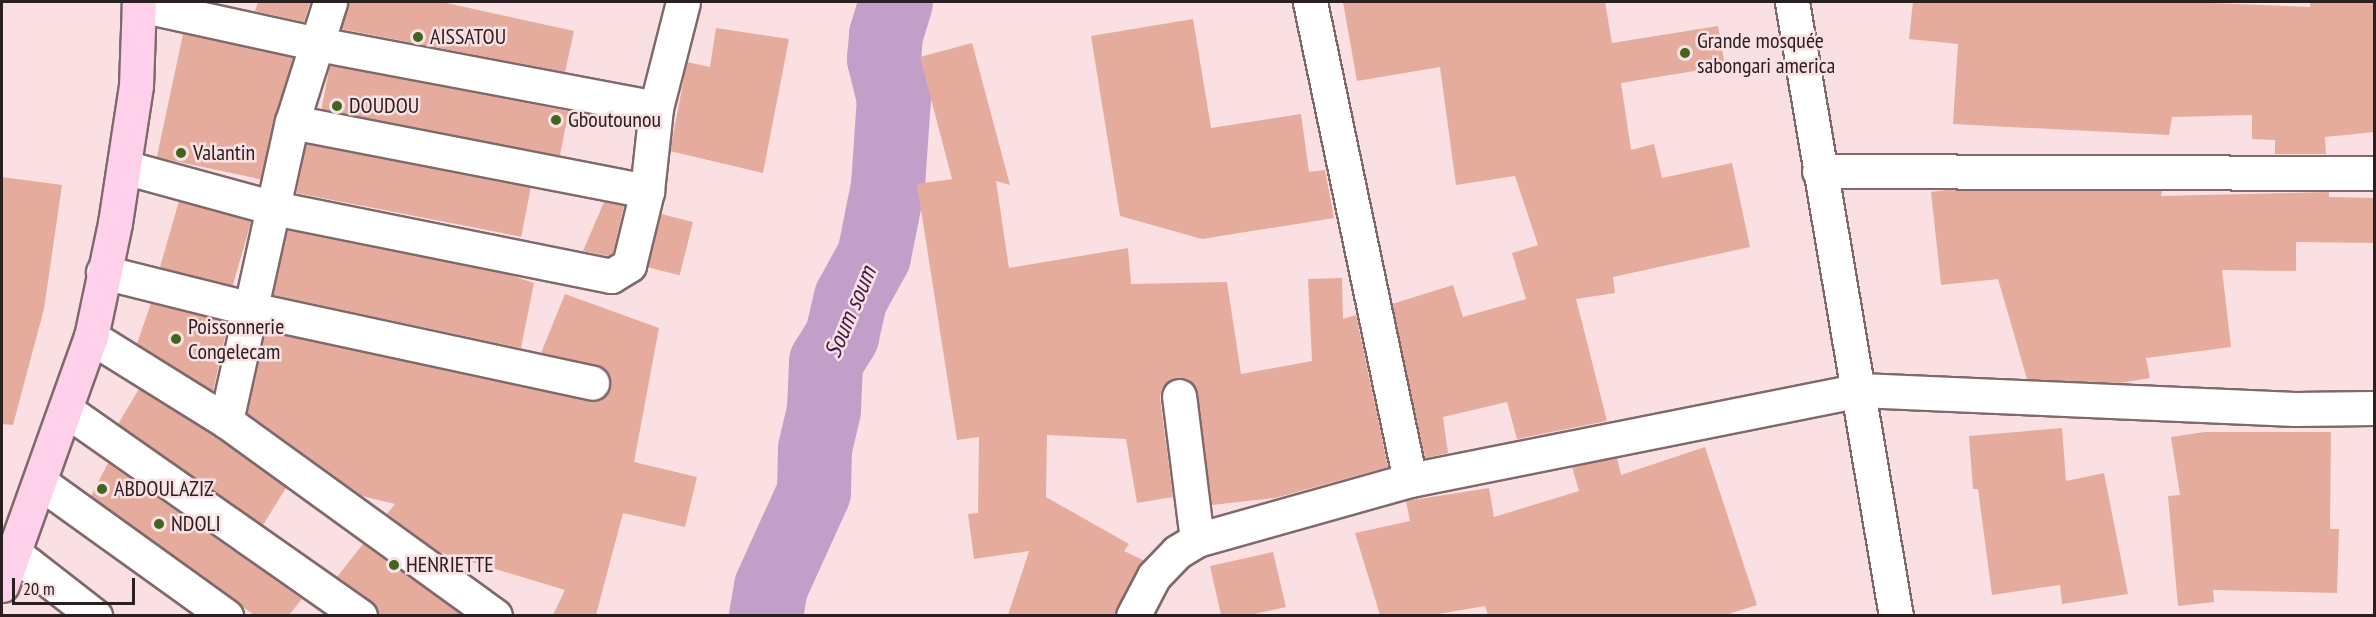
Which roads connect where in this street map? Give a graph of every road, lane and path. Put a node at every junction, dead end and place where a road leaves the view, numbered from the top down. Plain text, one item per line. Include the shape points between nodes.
1 (330, 2) edge
2 (683, 2) edge
3 (1310, 2) edge
4 (1792, 2) edge
5 (139, 3) edge
6 (318, 44) junction
7 (656, 108) junction
8 (292, 122) junction
9 (124, 167) junction
10 (1819, 171) junction
11 (2374, 173) edge
12 (647, 191) junction
13 (274, 208) junction
14 (103, 272) junction
15 (251, 309) junction
16 (91, 337) junction
17 (592, 383) dead end
18 (1860, 390) junction
19 (1179, 396) dead end
20 (2374, 408) edge
21 (66, 410) junction
22 (226, 421) junction
23 (1410, 480) junction
24 (41, 483) junction
25 (1197, 540) junction
26 (14, 554) junction
27 (2, 585) edge
28 (95, 615) edge
29 (226, 615) edge
30 (360, 615) edge
31 (495, 615) edge
32 (1133, 615) edge
33 (1896, 615) edge

1 - 6 street
2 - 7 street
3 - 23 street
4 - 10 street
5 - 6 street
5 - 9 main road via 136,86
6 - 7 street
6 - 8 street
7 - 12 street
8 - 12 street
8 - 13 street
9 - 13 street
9 - 14 main road
10 - 11 street
10 - 18 street
12 - 13 street via 629,266 610,276
13 - 15 street
14 - 15 street
14 - 16 main road
15 - 17 street
15 - 22 street
16 - 21 main road
16 - 22 street
18 - 20 street via 2295,409
18 - 23 street
18 - 33 street
19 - 25 street
21 - 24 main road
21 - 30 street
22 - 31 street
23 - 25 street
24 - 26 main road
24 - 29 street
25 - 32 street via 1177,552 1154,576
26 - 27 main road
26 - 28 street

